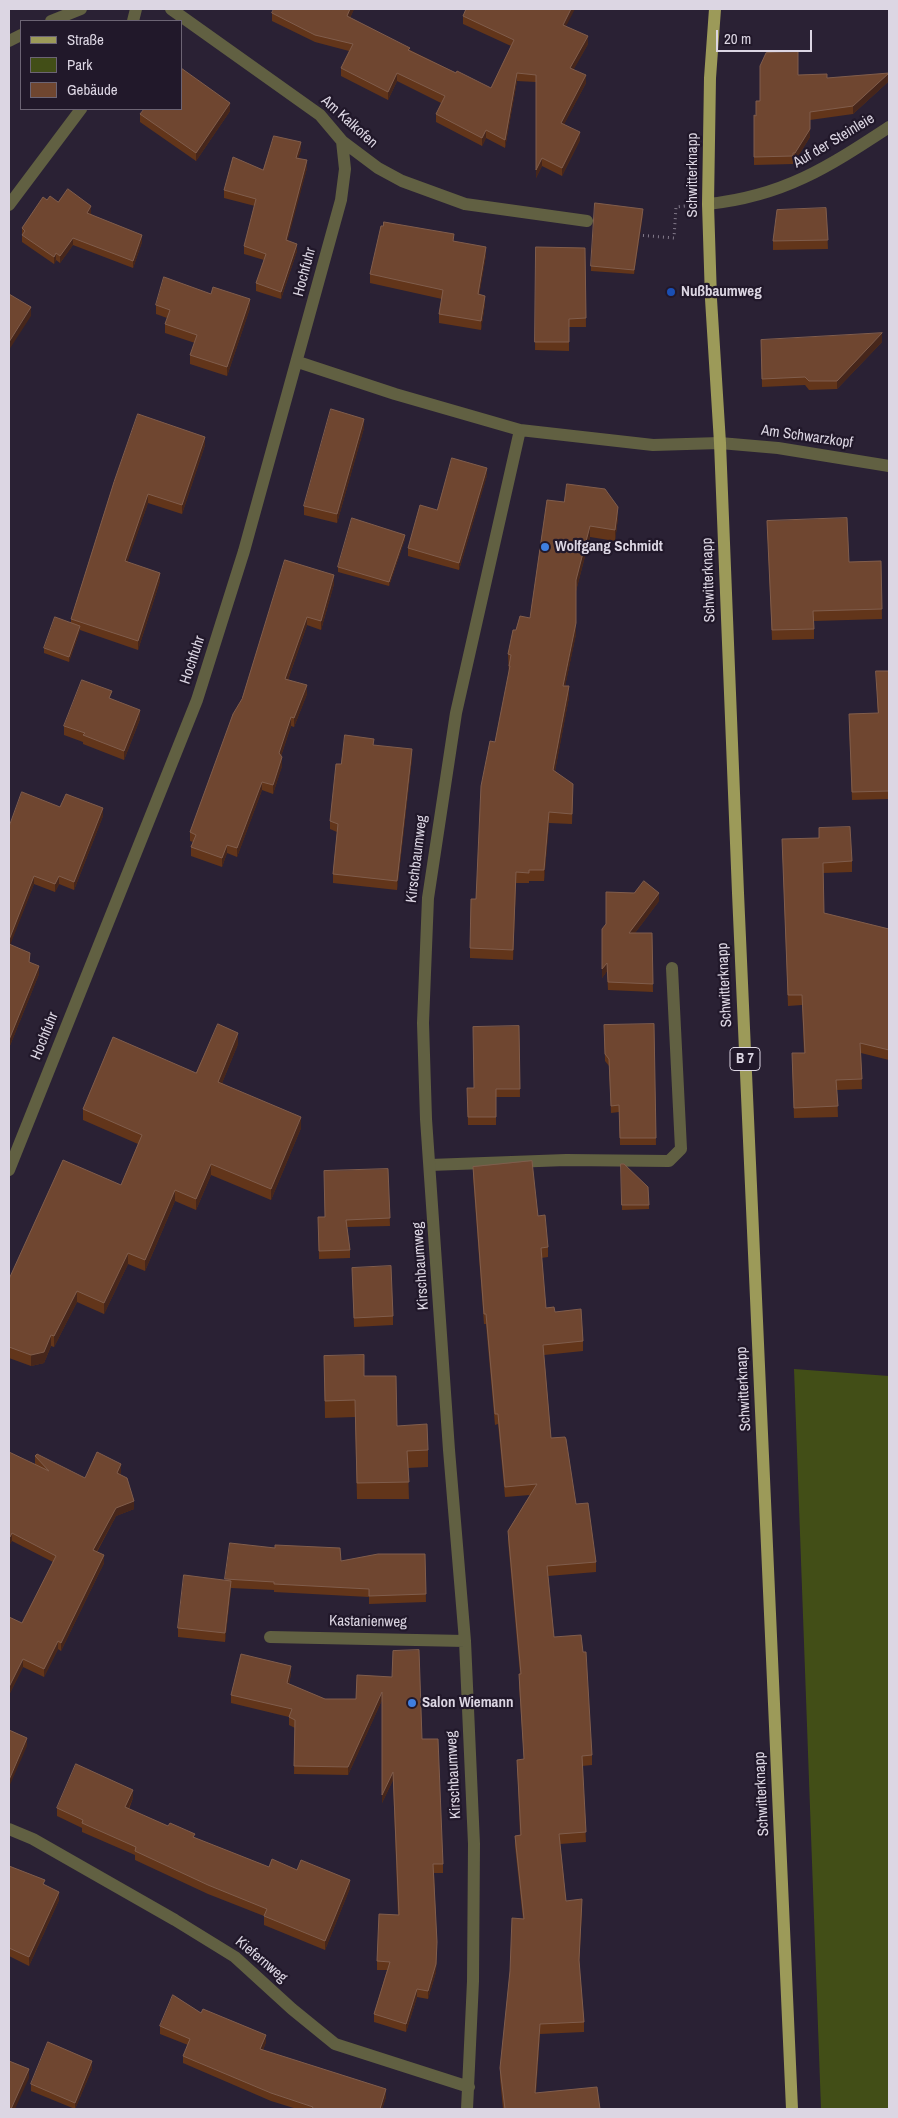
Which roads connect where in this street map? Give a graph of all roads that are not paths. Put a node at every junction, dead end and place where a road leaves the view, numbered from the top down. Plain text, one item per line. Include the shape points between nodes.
1 (81, 9) edge
2 (171, 9) edge
3 (715, 9) edge
4 (54, 20) edge
5 (80, 110) edge
6 (889, 126) edge
7 (342, 141) junction
8 (708, 204) junction
9 (9, 206) edge
10 (588, 221) dead end
11 (298, 362) junction
12 (520, 430) junction
13 (720, 443) junction
14 (889, 466) edge
15 (672, 968) dead end
16 (430, 1165) junction
17 (9, 1170) edge
18 (270, 1637) dead end
19 (465, 1640) junction
20 (9, 1829) edge
21 (469, 2088) junction
22 (468, 2109) edge
23 (792, 2109) edge

1 - 4 street
2 - 7 street, Am Kalkofen via 320,115
3 - 8 main road, Schwitterknapp / B 7 via 710,78
5 - 9 street
6 - 8 street, Auf der Steinleie via 829,166 801,180 764,193
7 - 10 street, Am Kalkofen via 402,181 465,204
7 - 11 street, Hochfuhr via 345,169 341,200
8 - 13 main road, Schwitterknapp / B 7
11 - 12 street
11 - 17 street, Hochfuhr via 197,700
12 - 13 street via 653,445
12 - 16 street, Kirschbaumweg via 456,713 428,898 423,1023
13 - 14 street, Am Schwarzkopf via 778,448
13 - 23 main road, Schwitterknapp / B 7
15 - 16 street via 681,1149 669,1161 566,1160
16 - 19 street, Kirschbaumweg
18 - 19 street, Kastanienweg
19 - 21 street, Kirschbaumweg via 474,1844
20 - 21 street, Kiefernweg via 33,1839 235,1957 335,2044
21 - 22 street, Kirschbaumweg

